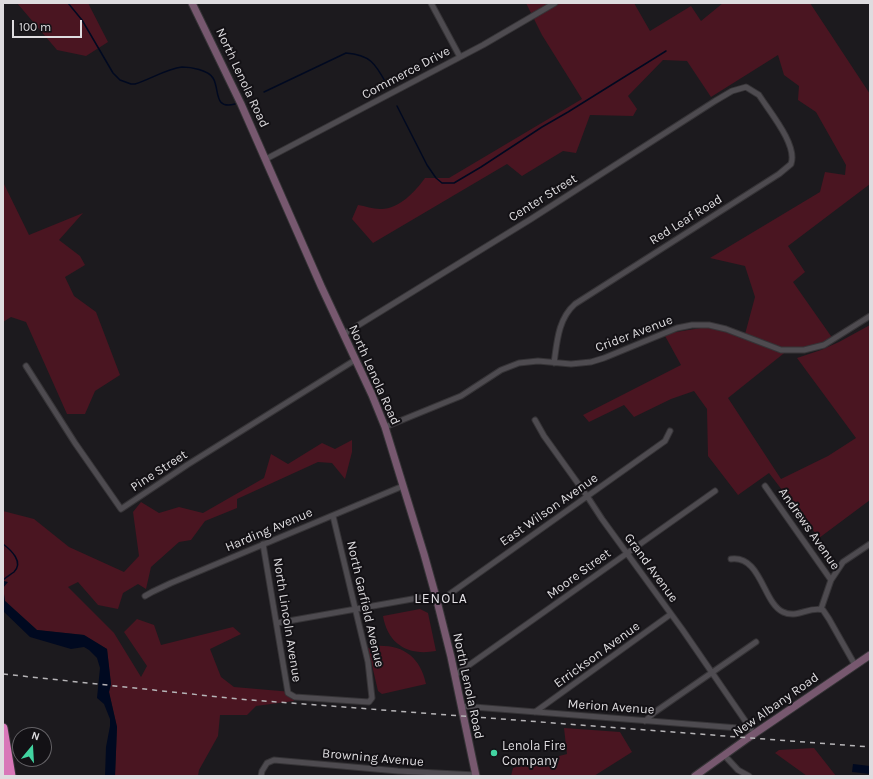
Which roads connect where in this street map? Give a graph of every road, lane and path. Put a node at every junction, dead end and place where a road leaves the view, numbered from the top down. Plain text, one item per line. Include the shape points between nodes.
1 (192, 3) edge
2 (431, 3) edge
3 (555, 3) edge
4 (460, 57) junction
5 (755, 92) joint
6 (266, 159) junction
7 (870, 316) edge
8 (344, 334) junction
9 (355, 360) junction
10 (554, 363) junction
11 (26, 366) dead end
12 (535, 420) dead end
13 (385, 427) junction
14 (670, 431) dead end
15 (403, 486) junction
16 (765, 486) dead end
17 (715, 491) dead end
18 (587, 496) junction
19 (332, 516) junction
20 (263, 544) junction
21 (870, 544) edge
22 (627, 553) junction
23 (731, 559) dead end
24 (831, 580) junction
25 (145, 596) dead end
26 (436, 598) junction
27 (354, 608) junction
28 (820, 609) junction
29 (671, 614) junction
30 (277, 623) junction
31 (756, 642) dead end
32 (870, 655) edge
33 (855, 665) junction
34 (712, 672) junction
35 (455, 675) junction
36 (295, 696) joint
37 (461, 706) junction
38 (535, 712) junction
39 (645, 721) junction
40 (3, 728) edge
41 (749, 729) junction
42 (759, 731) junction
43 (725, 756) junction
44 (3, 766) edge
45 (4, 776) edge
46 (11, 776) edge
47 (261, 776) edge
48 (476, 776) edge
49 (695, 776) edge
50 (749, 776) edge

1 - 6 main road, North Lenola Road
2 - 4 street
3 - 4 street, Commerce Drive
4 - 6 street, Commerce Drive
5 - 8 street, Center Street via 741,87 726,94
5 - 10 street, Red Leaf Road via 785,135 792,155 791,164 575,304 562,321
6 - 8 main road, North Lenola Road
7 - 10 street, Crider Avenue via 824,345 804,350 781,350 726,329 692,325 677,328 604,358 577,364
8 - 9 main road, North Lenola Road
9 - 11 street, Pine Street via 213,448 121,509
9 - 13 main road, North Lenola Road
10 - 13 street, Crider Avenue via 525,362 507,367 461,396
12 - 18 street, Grand Avenue
13 - 15 main road, North Lenola Road
14 - 18 street, East Wilson Avenue via 665,441
15 - 19 street, Harding Avenue
15 - 26 main road, North Lenola Road
16 - 24 street, Andrews Avenue
17 - 22 street, Moore Street
18 - 22 street, Grand Avenue
18 - 26 street, East Wilson Avenue via 444,598
19 - 20 street, Harding Avenue
19 - 27 street, North Garfield Avenue
20 - 25 street, Harding Avenue
20 - 30 street, North Lincoln Avenue
21 - 24 street via 843,562
22 - 29 street, Grand Avenue
22 - 35 street, Moore Street
23 - 28 street via 738,559 750,566 759,576 776,606 784,613 798,614
24 - 28 street, Andrews Avenue
26 - 27 street
26 - 35 main road, North Lenola Road
27 - 30 street
27 - 36 street, North Garfield Avenue via 368,662 372,698 369,702 364,702
28 - 33 street via 829,619
29 - 34 street, Grand Avenue
29 - 38 street, Errickson Avenue
30 - 36 street, North Lincoln Avenue via 288,693
31 - 34 street
32 - 33 main road, New Albany Road
33 - 42 main road, New Albany Road
34 - 39 street
34 - 41 street, Grand Avenue
35 - 37 main road, North Lenola Road
37 - 38 street, Merion Avenue
37 - 48 main road, North Lenola Road
38 - 39 street, Merion Avenue
39 - 41 street, Merion Avenue
40 - 46 highway
41 - 42 street, Merion Avenue
42 - 43 main road, New Albany Road
43 - 49 main road, New Albany Road
43 - 50 street via 738,770
44 - 45 highway
47 - 48 street, Browning Avenue via 269,761 283,761

